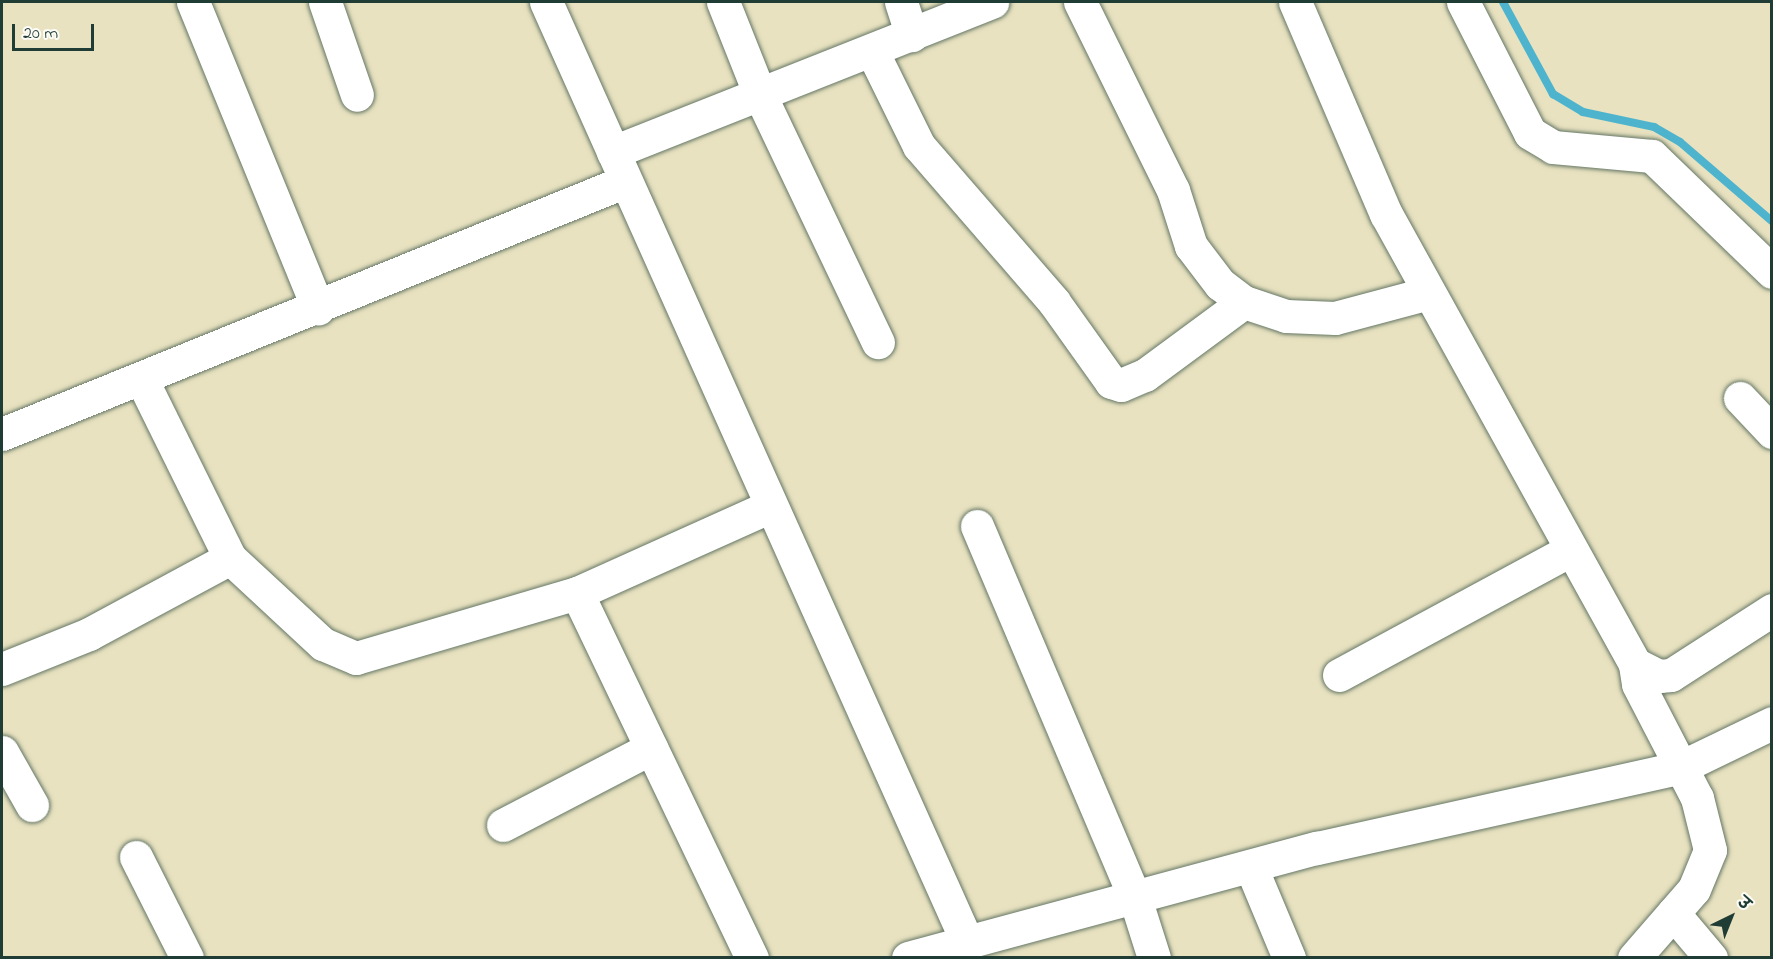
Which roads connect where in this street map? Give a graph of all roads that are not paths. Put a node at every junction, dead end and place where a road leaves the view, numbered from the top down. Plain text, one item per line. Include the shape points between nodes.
1 (193, 2) edge
2 (325, 2) edge
3 (546, 2) edge
4 (723, 2) edge
5 (901, 2) edge
6 (992, 2) edge
7 (1080, 2) edge
8 (1295, 2) edge
9 (1463, 2) edge
10 (912, 36) junction
11 (872, 51) junction
12 (357, 95) dead end
13 (760, 95) junction
14 (620, 166) junction
15 (1772, 272) edge
16 (1429, 293) junction
17 (1244, 302) junction
18 (318, 308) junction
19 (878, 342) dead end
20 (142, 380) junction
21 (1740, 398) dead end
22 (1772, 432) edge
23 (2, 434) edge
24 (768, 507) junction
25 (977, 526) dead end
26 (1570, 550) junction
27 (230, 558) junction
28 (576, 593) junction
29 (1772, 610) edge
30 (1635, 664) junction
31 (2, 669) edge
32 (1339, 675) dead end
33 (1772, 723) edge
34 (651, 748) junction
35 (2, 752) edge
36 (1679, 768) junction
37 (32, 805) dead end
38 (503, 825) dead end
39 (136, 857) dead end
40 (1251, 867) junction
41 (1135, 898) junction
42 (1673, 913) junction
43 (968, 944) junction
44 (187, 957) edge
45 (752, 957) edge
46 (908, 957) edge
47 (1154, 957) edge
48 (1289, 957) edge
49 (1634, 957) edge
50 (1711, 957) edge

1 - 18 street
2 - 12 street
3 - 14 street
4 - 13 street
5 - 10 street
6 - 10 street
7 - 17 street via 1173,190 1191,246 1220,284
8 - 16 street via 1386,214
9 - 15 street via 1530,133 1553,147 1652,156
10 - 11 street
11 - 13 street
11 - 17 street via 919,146 1054,302 1111,382 1121,385 1145,375
13 - 14 street
13 - 19 street
14 - 18 street
14 - 24 street
16 - 17 street via 1335,318 1286,316
16 - 26 street
18 - 20 street
20 - 23 street
20 - 27 street
21 - 22 street
24 - 28 street
24 - 43 street
25 - 41 street
26 - 30 street
26 - 32 street
27 - 28 street via 323,644 357,658
27 - 31 street via 89,634
28 - 34 street
29 - 30 street via 1671,675 1659,676
30 - 36 street via 1638,684
33 - 36 street
34 - 38 street
34 - 45 street
35 - 37 street
36 - 40 street
36 - 42 street via 1697,798 1710,850 1694,889
39 - 44 street
40 - 41 street
40 - 48 street
41 - 43 street
41 - 47 street
42 - 49 street
42 - 50 street
43 - 46 street

